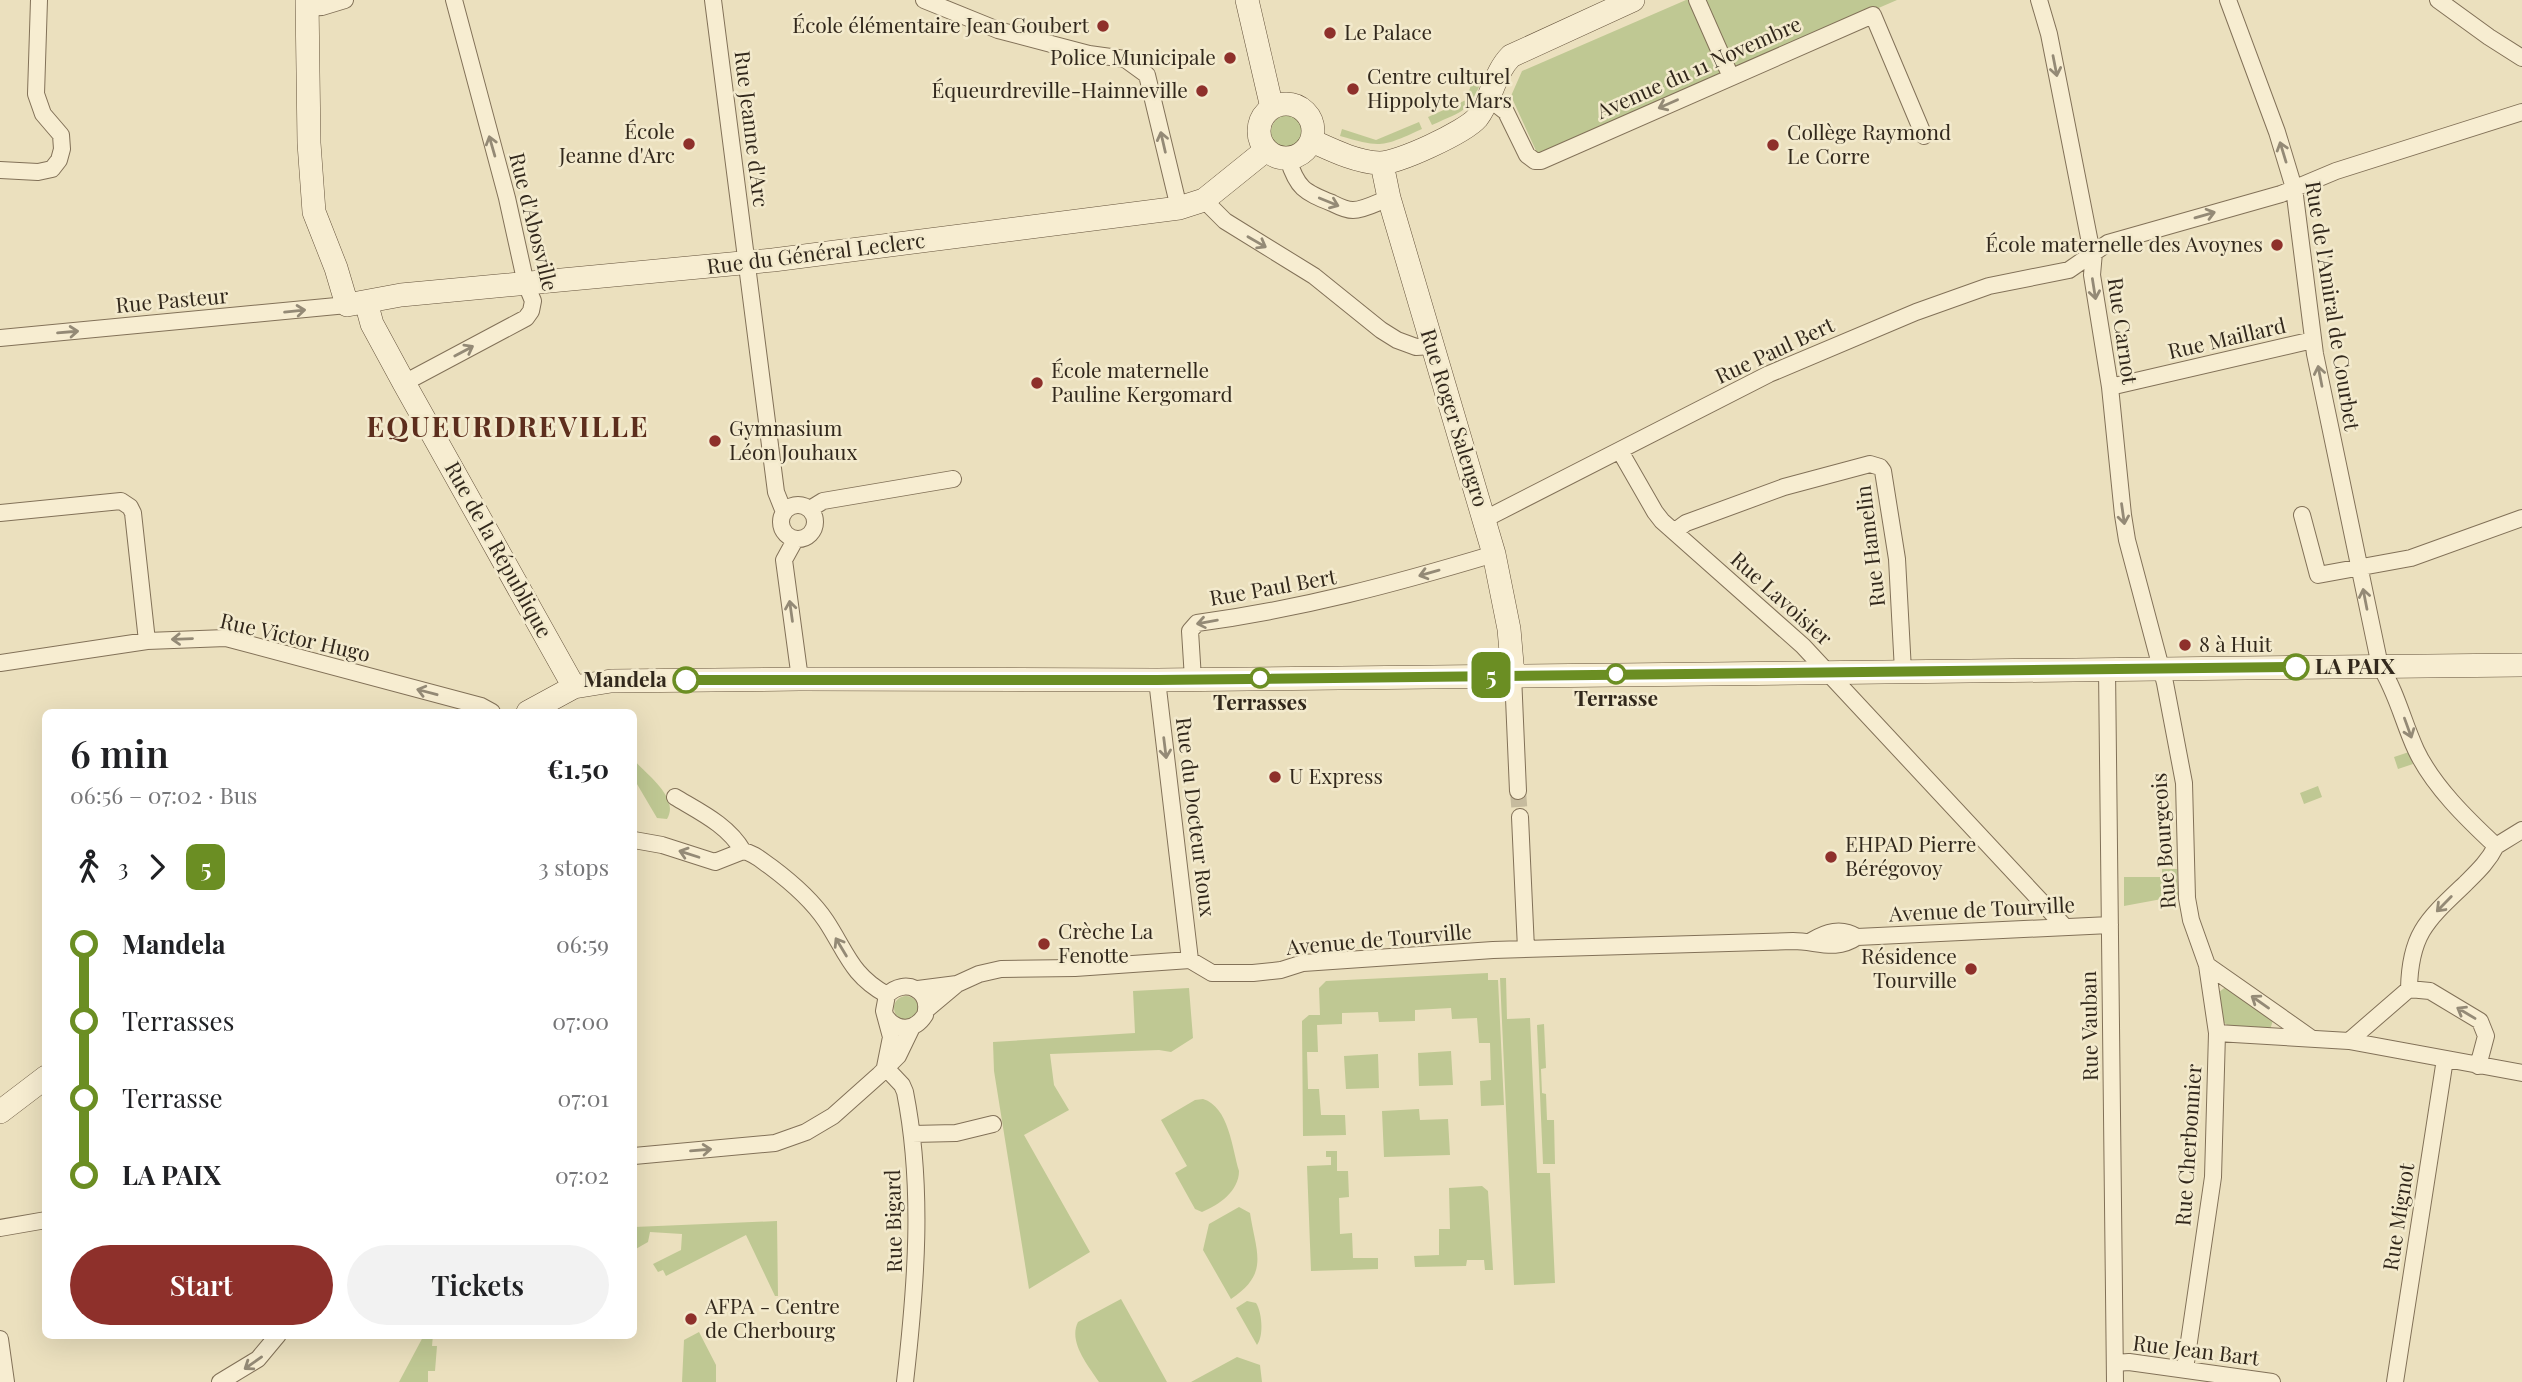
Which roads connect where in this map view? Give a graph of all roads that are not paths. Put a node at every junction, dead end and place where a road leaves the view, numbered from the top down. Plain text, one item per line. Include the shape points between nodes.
1 (39, 0) edge
2 (345, 0) edge
3 (454, 0) edge
4 (713, 0) edge
5 (924, 0) edge
6 (1247, 0) edge
7 (1633, 0) edge
8 (1697, 0) edge
9 (2039, 0) edge
10 (2228, 0) edge
11 (2438, 0) edge
12 (307, 4) edge
13 (2522, 58) edge
14 (1731, 77) junction
15 (1488, 98) junction
16 (1272, 108) junction
17 (2522, 112) edge
18 (1924, 135) dead end
19 (1312, 141) junction
20 (1266, 150) junction
21 (1288, 159) junction
22 (1382, 164) junction
23 (0, 170) edge
24 (2294, 188) junction
25 (1390, 198) junction
26 (1204, 200) junction
27 (1179, 208) junction
28 (2094, 252) junction
29 (747, 263) junction
30 (526, 284) junction
31 (356, 303) junction
32 (0, 338) edge
33 (2313, 340) junction
34 (1433, 346) junction
35 (404, 383) junction
36 (2110, 387) junction
37 (1620, 451) junction
38 (953, 479) dead end
39 (810, 509) junction
40 (784, 512) junction
41 (0, 513) edge
42 (2302, 515) dead end
43 (1485, 519) junction
44 (2522, 519) edge
45 (1675, 531) junction
46 (795, 540) junction
47 (1494, 554) junction
48 (2359, 568) junction
49 (147, 640) junction
50 (0, 663) edge
51 (2522, 665) edge
52 (2379, 666) junction
53 (2161, 668) junction
54 (2107, 669) junction
55 (1902, 671) junction
56 (1829, 672) junction
57 (1513, 675) junction
58 (800, 679) junction
59 (1193, 679) junction
60 (1157, 680) junction
61 (574, 687) junction
62 (486, 709) edge
63 (534, 709) edge
64 (1518, 791) tunnel mouth
65 (675, 797) dead end
66 (1520, 817) tunnel mouth
67 (2522, 830) edge
68 (637, 841) edge
69 (2496, 846) junction
70 (743, 851) junction
71 (2110, 925) junction
72 (2066, 927) junction
73 (1526, 949) junction
74 (1190, 960) junction
75 (2207, 965) junction
76 (957, 984) junction
77 (918, 989) junction
78 (2409, 989) junction
79 (887, 995) junction
80 (926, 1010) junction
81 (886, 1017) junction
82 (912, 1027) junction
83 (2217, 1033) junction
84 (2312, 1039) junction
85 (2349, 1041) junction
86 (2445, 1059) junction
87 (2478, 1066) junction
88 (885, 1067) junction
89 (2522, 1073) edge
90 (42, 1080) edge
91 (0, 1112) edge
92 (993, 1124) dead end
93 (912, 1134) junction
94 (637, 1156) edge
95 (42, 1221) edge
96 (0, 1228) edge
97 (0, 1339) edge
98 (275, 1339) edge
99 (2115, 1363) junction
100 (2185, 1369) junction
101 (6, 1382) edge
102 (220, 1382) edge
103 (905, 1382) edge
104 (2115, 1382) edge
105 (2272, 1382) edge
106 (2395, 1382) edge

1 - 23 street via 36,94 43,114 61,135 62,149 52,169
2 - 12 street via 322,7
30 -> 3 street, Rue d'Abosville
4 - 29 street, Rue Jeanne d'Arc
27 -> 5 street via 1147,75 1125,59 999,30
6 - 16 main road
7 - 15 main road via 1511,56
8 - 14 street
9 -> 28 street, Rue Carnot
24 -> 10 street, Rue de l'Amiral de Courbet
11 - 13 street
12 - 31 main road, Rue de la République via 314,212
14 -> 15 street, Avenue du 11 Novembre via 1541,161 1527,155 1506,112
14 - 18 street, Avenue du 11 Novembre via 1872,15
15 - 22 main road via 1464,129
16 - 19 main road via 1291,104 1307,114
16 - 20 main road via 1259,127
17 - 24 street, Rue Paul Bert
19 - 21 main road via 1302,153
19 - 22 main road
20 - 21 main road
20 - 26 main road, Rue du Général Leclerc
21 -> 25 street via 1294,177 1308,194 1346,209 1357,210
22 - 25 main road, Rue Roger Salengro
28 -> 24 street, Rue Paul Bert via 2108,243
24 - 33 street, Rue de l'Amiral de Courbet
25 - 34 main road, Rue Roger Salengro
26 - 27 main road, Rue du Général Leclerc
26 -> 34 street via 1225,221 1314,276 1381,330 1416,347
27 - 29 main road, Rue du Général Leclerc
28 -> 36 street, Rue Carnot via 2092,275
28 - 37 street, Rue Paul Bert via 2069,270 1989,286 1781,368
29 - 30 main road, Rue du Général Leclerc
29 - 40 street, Rue Jeanne d'Arc via 776,492
30 - 31 main road, Rue du Général Leclerc
35 -> 30 street, Rue d'Abosville via 526,318 533,300
32 -> 31 street, Rue Pasteur
31 - 35 main road, Rue de la République
33 - 36 street, Rue Maillard
48 -> 33 street, Rue de l'Amiral de Courbet
34 - 43 main road, Rue Roger Salengro
35 - 61 main road, Rue de la République
36 -> 53 street, Rue Carnot via 2127,540
37 - 43 street, Rue Paul Bert
37 - 45 street, Rue Lavoisier via 1655,512
38 - 39 street via 823,501
39 - 40 street via 799,505
39 - 46 street via 816,519 814,530
40 - 46 street via 782,529
41 - 49 street via 121,501 130,507
42 - 48 street via 2318,575
43 - 47 main road, Rue Roger Salengro
44 - 48 street via 2411,558
45 - 55 street, Rue Hamelin via 1784,487 1870,464 1880,467 1897,559
45 - 56 street, Rue Lavoisier
58 -> 46 street via 784,560
47 - 57 main road, Rue Roger Salengro
47 -> 59 street, Rue Paul Bert via 1343,597 1197,623 1190,631
52 -> 48 street, Rue de l'Amiral de Courbet
49 - 50 street, Rue Victor Hugo
62 -> 49 street, Rue Victor Hugo via 226,638
51 - 52 main road
52 - 53 main road
52 -> 69 street, Rue de l'Amiral de Courbet via 2392,685 2416,751 2430,773
53 - 54 main road
53 - 75 street, Rue Bourgeois via 2184,783 2191,920
54 - 55 main road
54 - 71 street, Rue Vauban
55 - 56 main road
56 - 57 main road
56 - 72 street, Rue Lavoisier
57 - 59 main road
57 - 64 street
58 - 60 main road
58 - 61 main road via 611,681
59 - 60 main road
60 -> 74 street, Rue du Docteur Roux
61 - 63 main road
65 - 70 street via 735,837
66 - 73 street
67 - 69 street
70 -> 68 street via 715,862
69 -> 78 street via 2417,937 2409,964
79 -> 70 street via 862,978 826,920 801,893 752,853
71 - 72 street, Avenue de Tourville
71 - 99 street, Rue Vauban
72 - 73 street, Avenue de Tourville via 1857,937 1835,931 1811,941
73 - 74 street, Avenue de Tourville via 1303,963 1253,973 1212,973
74 - 76 street, Avenue de Tourville via 1001,969
75 - 83 street, Rue Cherbonnier
84 -> 75 street
76 - 77 street, Avenue de Tourville
76 - 80 street, Avenue de Tourville
77 - 79 street via 905,985
77 - 80 street
78 - 85 street
87 -> 78 street via 2486,1036 2480,1021 2430,991
79 - 81 street
80 - 82 street
81 - 82 street via 894,1026
81 - 88 street via 891,1037
82 - 88 street via 898,1056
83 - 84 street
83 - 100 street, Rue Cherbonnier via 2213,1177
84 - 85 street
85 - 86 street
86 - 87 street
86 - 106 street, Rue Mignot
87 - 89 street
88 - 93 street, Rue Bigard via 902,1084
94 -> 88 street via 791,1139 833,1116
90 - 91 main road
92 - 93 street via 956,1133
93 - 103 street, Rue Bigard via 916,1279
95 - 96 street
97 - 101 street
98 -> 102 street via 258,1359
99 - 100 street, Rue Jean Bart
99 - 104 street, Rue Vauban
100 - 105 street, Rue Jean Bart

